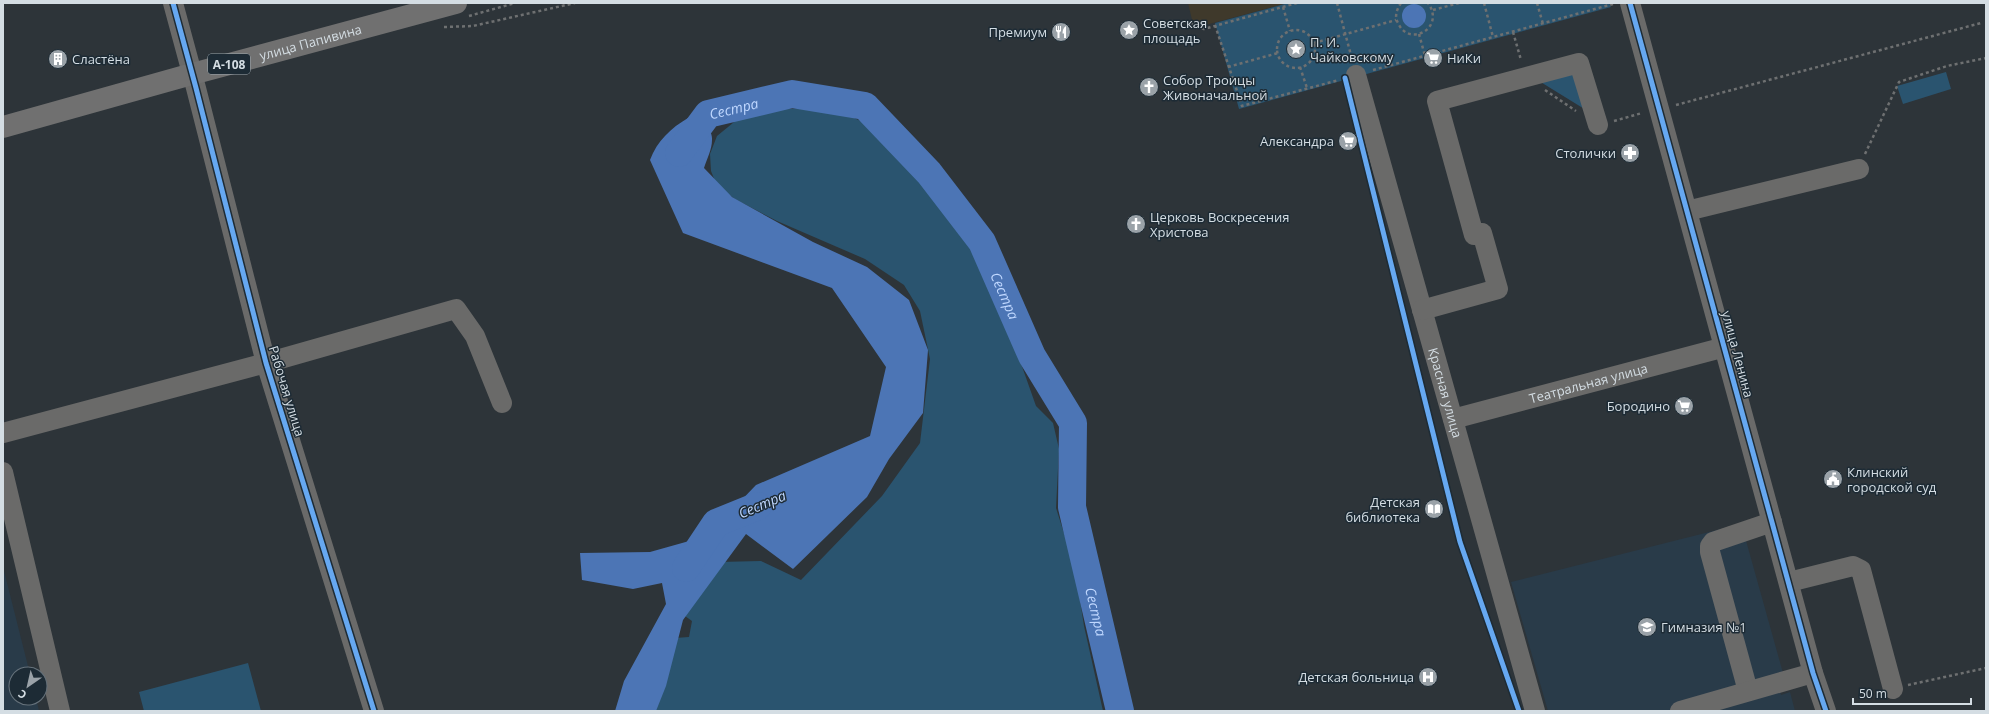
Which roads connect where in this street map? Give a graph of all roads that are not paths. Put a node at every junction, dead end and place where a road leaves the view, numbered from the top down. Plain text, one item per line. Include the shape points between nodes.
1 (173, 3) edge
2 (456, 3) edge
3 (1622, 4) edge
4 (192, 74) junction
5 (1350, 76) road end
6 (1598, 125) road end
7 (3, 127) edge
8 (1859, 169) road end
9 (1695, 209) dead end
10 (1422, 310) junction
11 (1725, 348) junction
12 (266, 363) junction
13 (502, 403) dead end
14 (1453, 419) junction
15 (3, 434) edge
16 (3, 472) edge
17 (1772, 522) junction
18 (1789, 582) junction
19 (1813, 672) junction
20 (1893, 689) road end
21 (1748, 691) junction
22 (60, 711) edge
23 (374, 711) edge
24 (1535, 711) edge
25 (1680, 711) edge
26 (1826, 711) edge

1 - 4 street, Рабочая улица
2 - 4 highway, улица Папивина / А-108
3 - 11 street, улица Ленина via 1658,109
4 - 7 highway, улица Папивина / А-108
4 - 12 street, Рабочая улица
5 - 10 street, Красная улица
6 - 10 street via 1579,63 1437,101 1474,235 1482,233 1498,289
8 - 9 street
10 - 14 street, Красная улица
11 - 14 street, Театральная улица
11 - 17 street, улица Ленина
12 - 13 street via 456,309 475,336
12 - 15 street
12 - 23 street, Рабочая улица
14 - 24 street, Красная улица
16 - 22 street
17 - 18 street, улица Ленина
17 - 21 street via 1713,542 1710,546
18 - 19 street, улица Ленина
18 - 20 street via 1853,566 1861,570
19 - 21 street
19 - 26 street, улица Ленина
21 - 25 street

